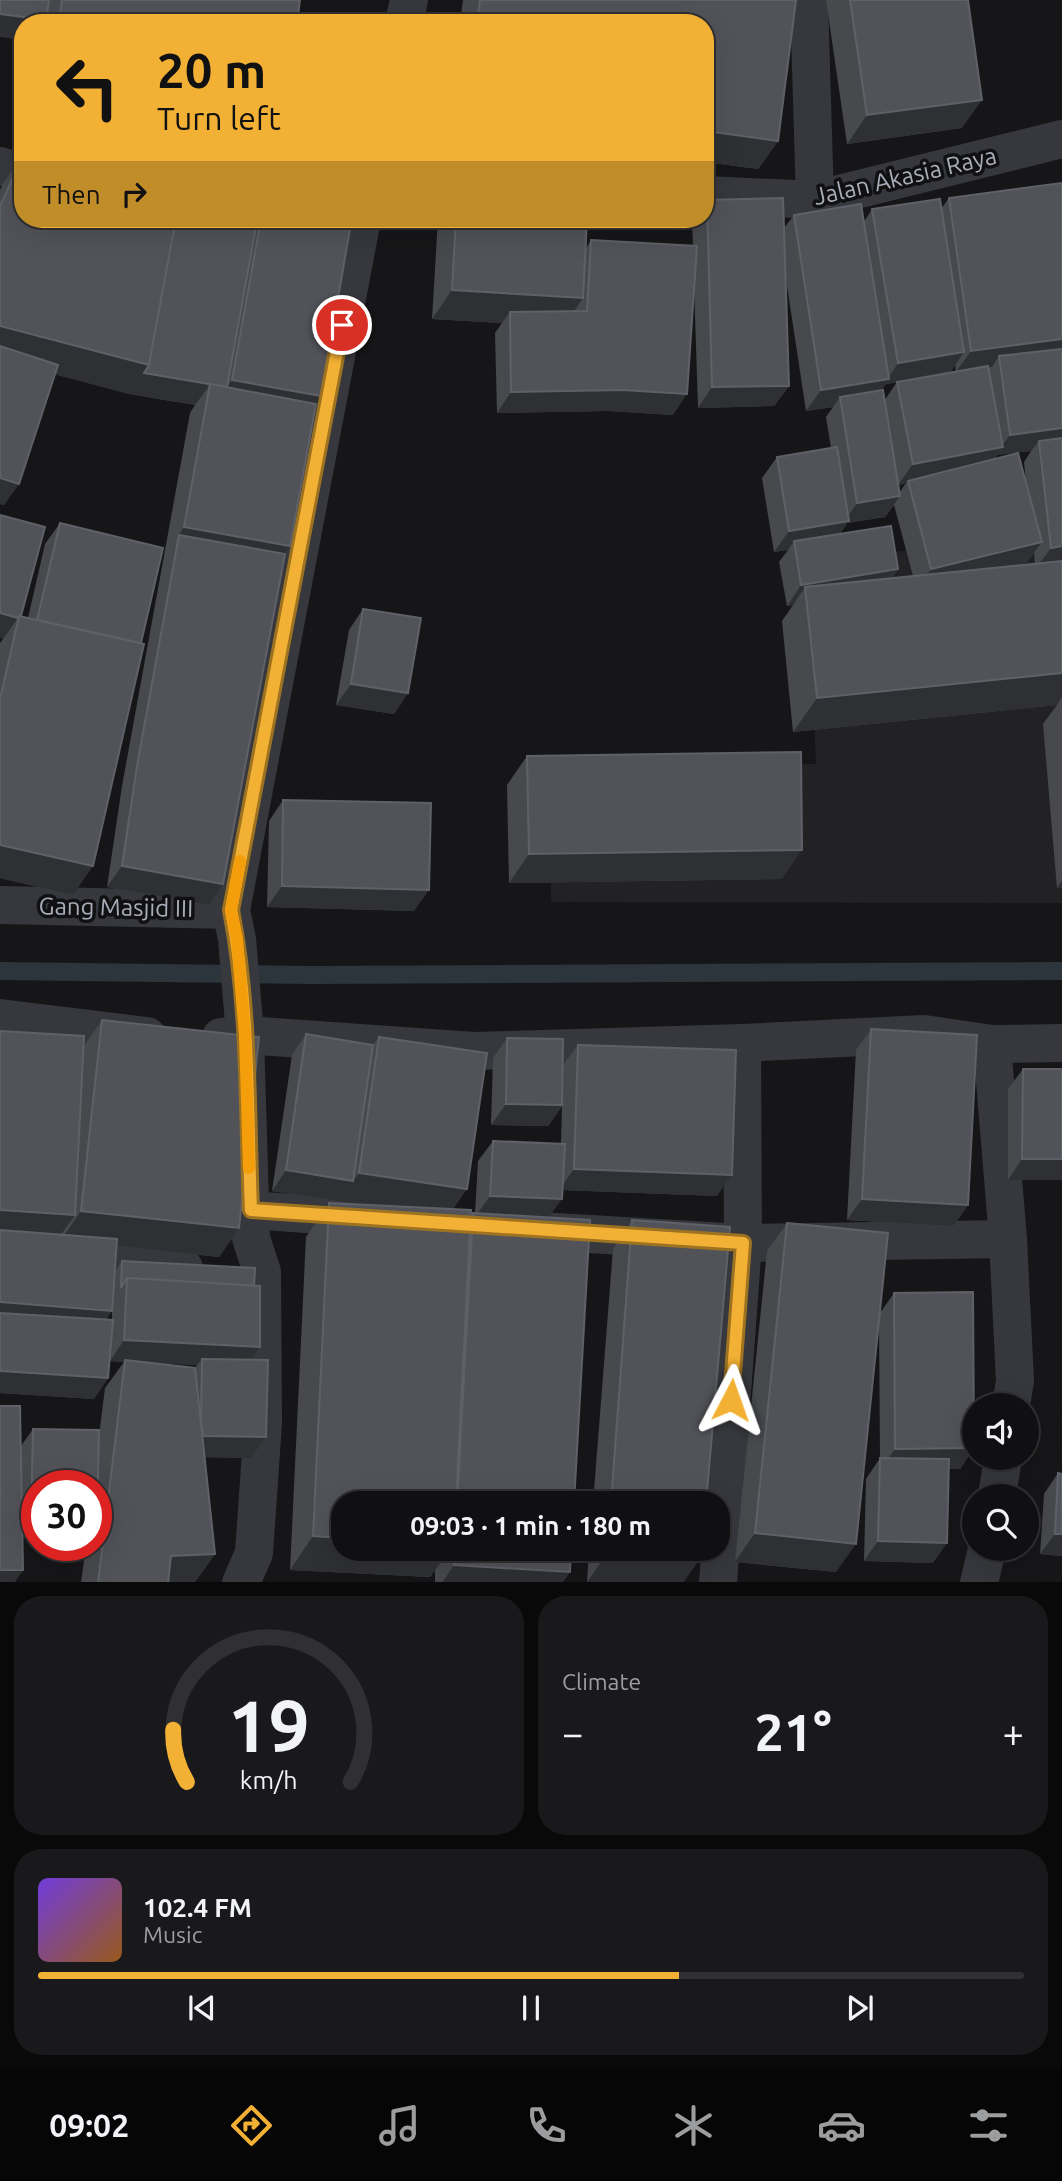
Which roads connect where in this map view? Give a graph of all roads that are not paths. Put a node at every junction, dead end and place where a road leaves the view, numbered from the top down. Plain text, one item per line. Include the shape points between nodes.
1 (809, 0) edge
2 (1062, 139) edge
3 (714, 195) edge
4 (815, 200) junction
5 (360, 228) edge
6 (0, 905) edge
7 (234, 924) junction
8 (0, 1018) edge
9 (244, 1026) junction
10 (742, 1043) junction
11 (1062, 1043) edge
12 (992, 1044) junction
13 (251, 1210) junction
14 (403, 1221) edge
15 (500, 1228) edge
16 (1008, 1239) junction
17 (743, 1243) junction
18 (0, 1244) edge
19 (262, 1279) junction
20 (1014, 1393) edge
21 (984, 1561) edge
22 (241, 1582) edge
23 (718, 1582) edge
24 (979, 1582) edge

1 - 4 street
2 - 4 street, Jalan Akasia Raya
3 - 4 street, Jalan Akasia Raya
5 - 7 street
6 - 7 street, Gang Masjid III
7 - 9 street
8 - 9 street via 172,1039
9 - 10 street via 474,1051
9 - 13 street
10 - 12 street via 924,1034
10 - 17 street
11 - 12 street
12 - 16 street
13 - 14 street
13 - 19 street via 251,1238
15 - 17 street
16 - 17 street
16 - 20 street
17 - 23 street
18 - 19 street
19 - 22 street via 263,1423 254,1553
21 - 24 street

